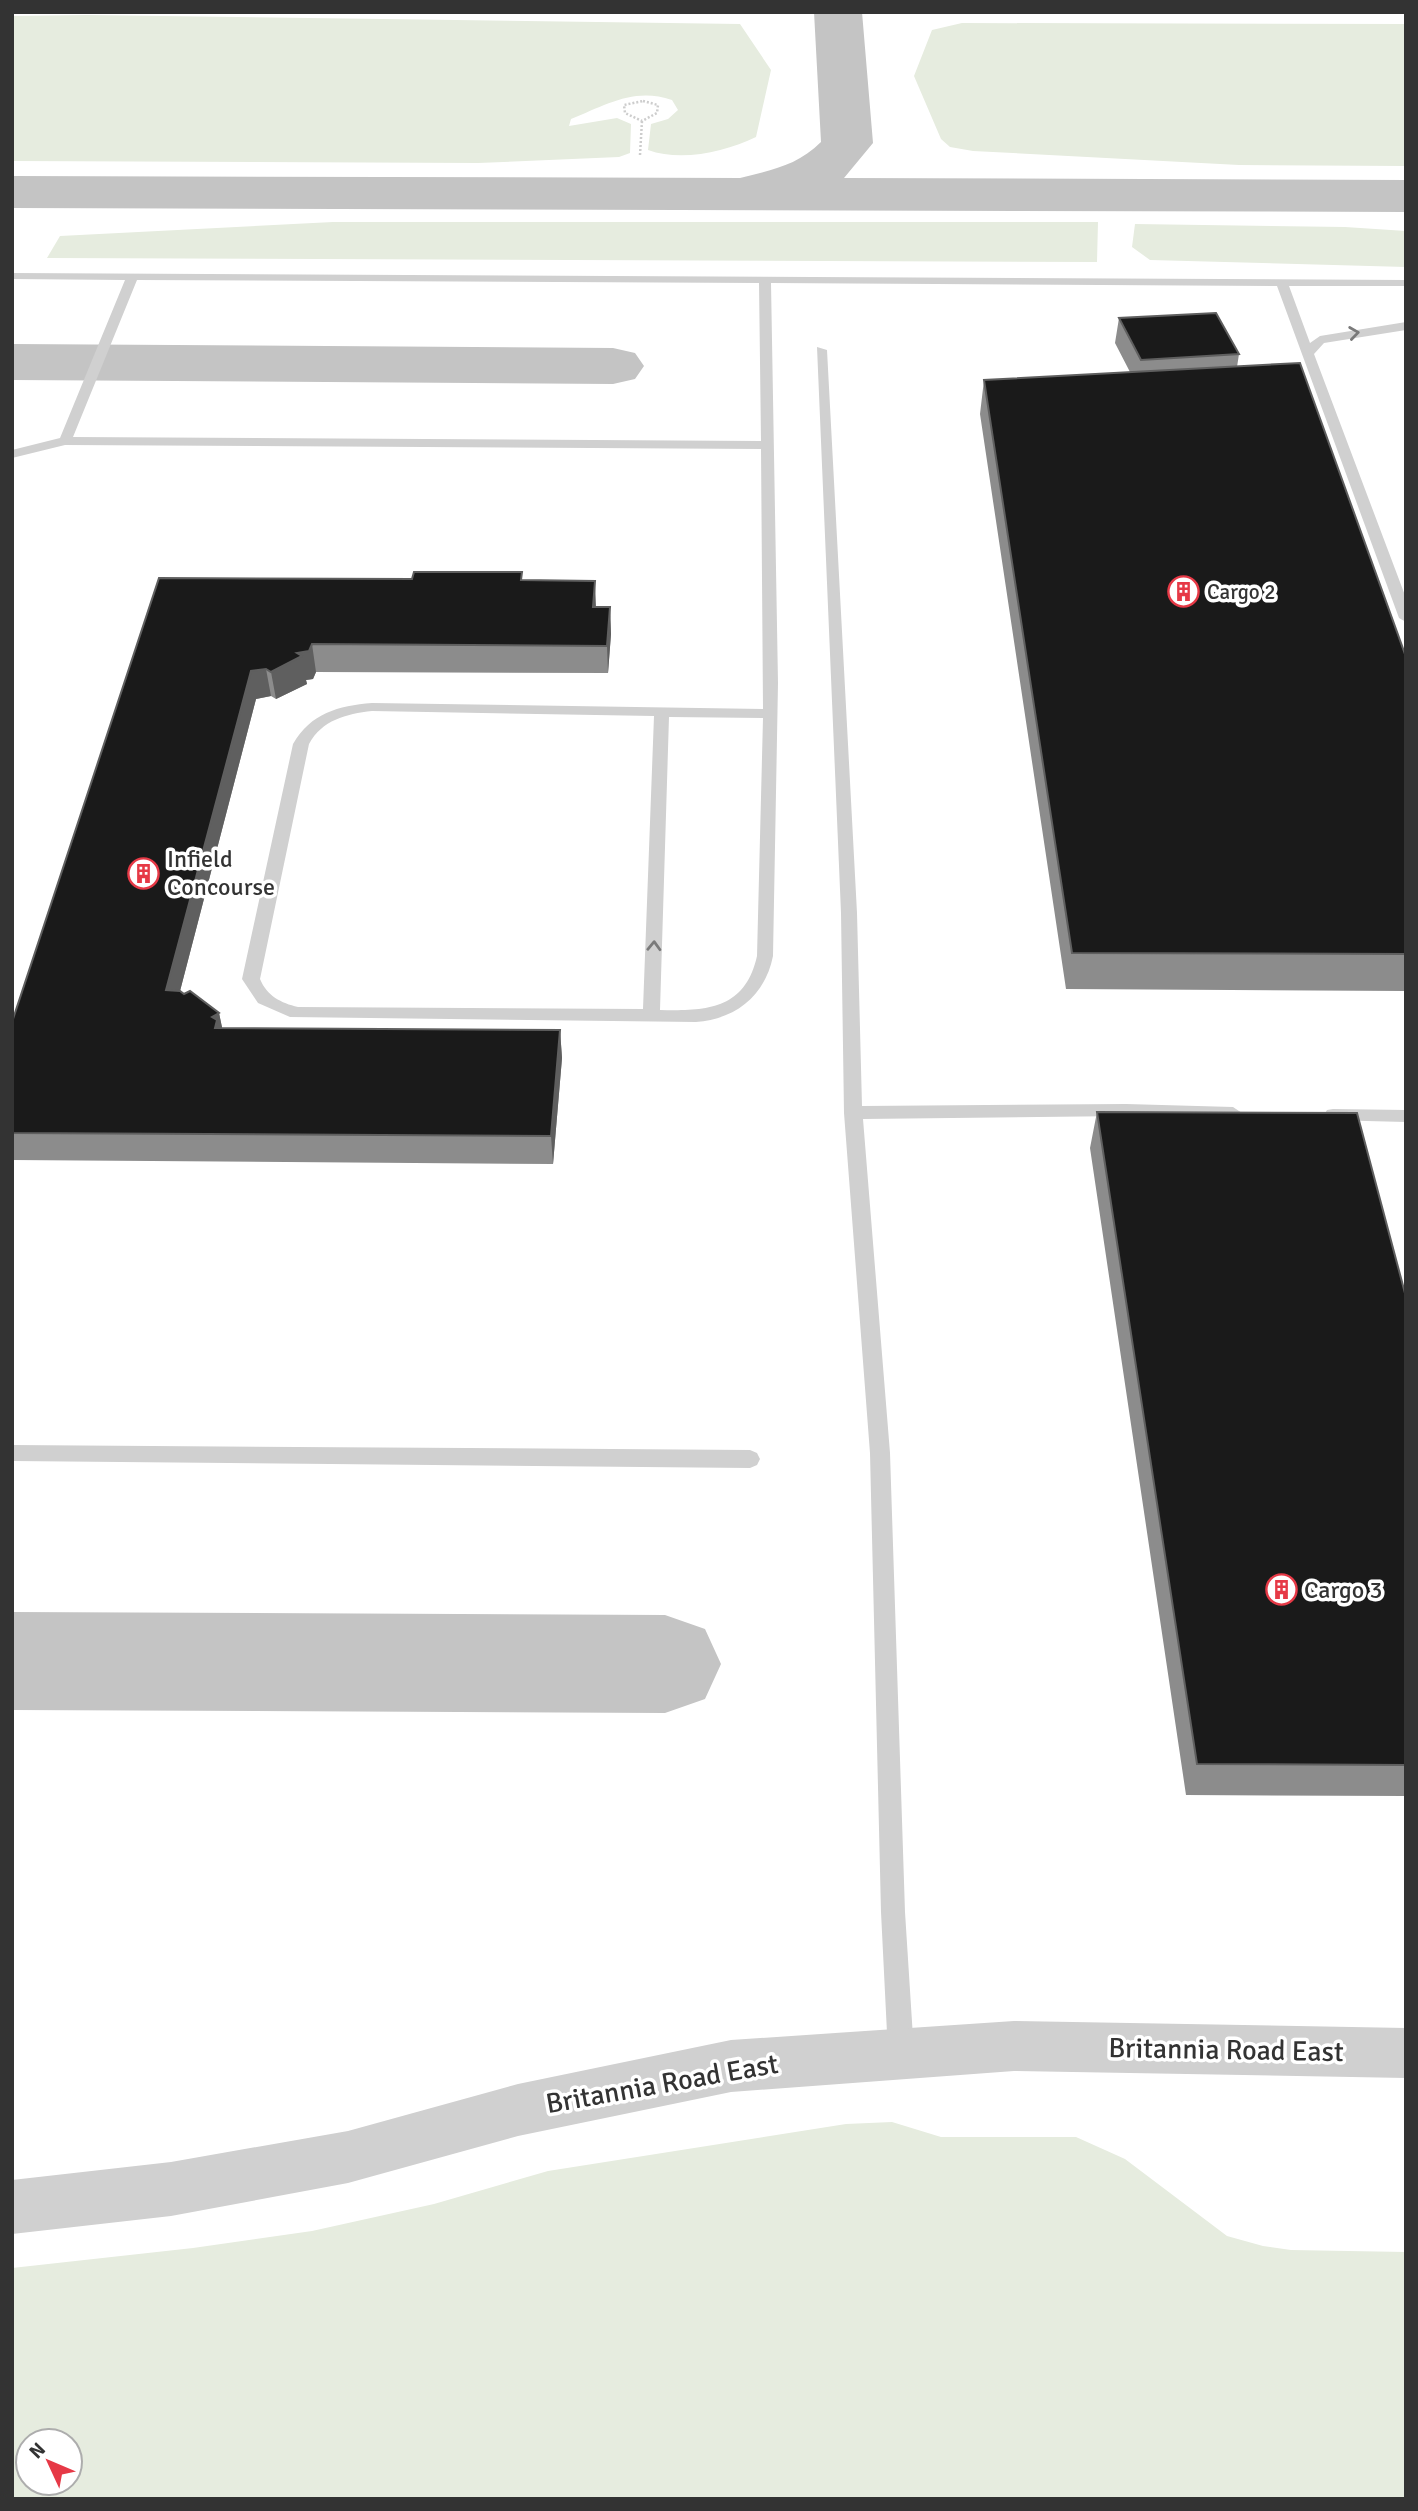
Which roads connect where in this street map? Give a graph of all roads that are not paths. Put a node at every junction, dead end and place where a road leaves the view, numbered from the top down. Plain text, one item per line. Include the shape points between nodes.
1 (12, 276) edge
2 (132, 278) junction
3 (765, 282) junction
4 (1282, 283) junction
5 (1406, 283) edge
6 (1406, 326) edge
7 (821, 351) dead end
8 (1308, 353) junction
9 (65, 441) junction
10 (766, 445) junction
11 (12, 454) edge
12 (1406, 618) edge
13 (662, 712) junction
14 (770, 714) junction
15 (651, 1014) junction
16 (853, 1113) junction
17 (1246, 1113) edge
18 (1316, 1114) edge
19 (1406, 1116) edge
20 (12, 1453) edge
21 (750, 1459) dead end
22 (1406, 2053) edge
23 (901, 2054) junction
24 (12, 2207) edge

1 - 2 lane
2 - 3 lane
2 - 9 lane
3 - 4 lane
3 - 10 lane
4 - 5 lane
4 - 8 lane
8 -> 6 lane via 1320,340
7 - 16 lane via 849,913
8 - 12 lane
9 - 10 lane
9 - 11 lane
10 - 14 lane
13 - 14 lane
15 -> 13 lane
13 - 15 lane via 372,707 343,711 317,722 301,744 251,979 266,1001 298,1013
14 - 15 lane via 763,973 737,1003 715,1014
16 - 17 lane
16 - 23 lane via 880,1453
18 - 19 lane
20 - 21 lane
22 - 23 street, Britannia Road East via 1014,2046
23 - 24 street, Britannia Road East via 731,2067 518,2110 348,2157 171,2189

